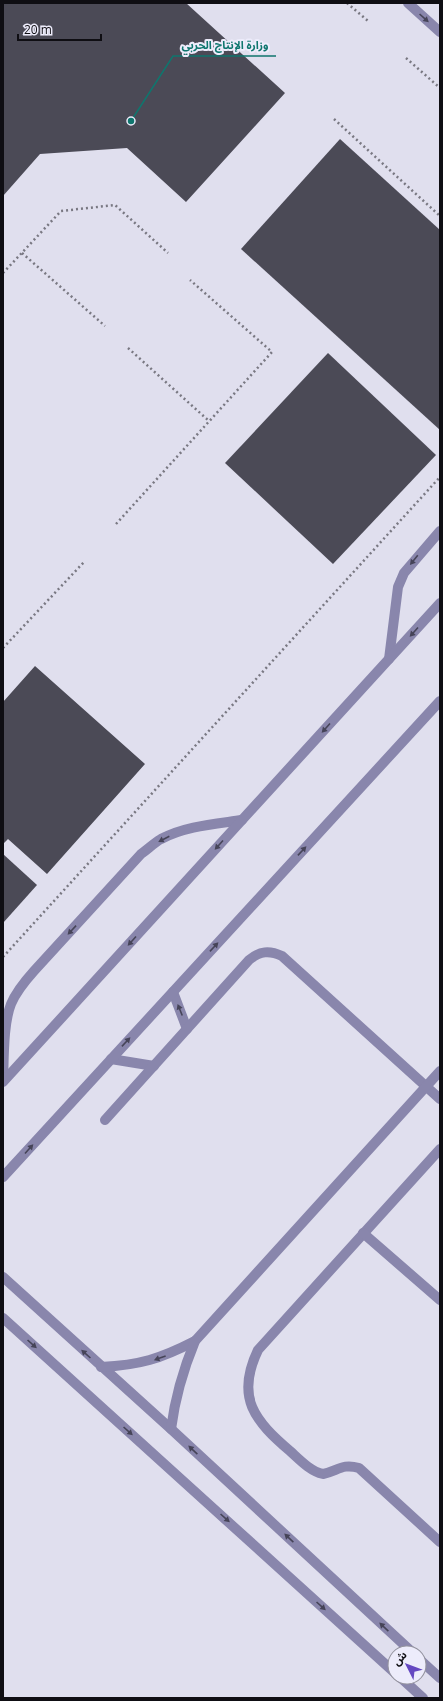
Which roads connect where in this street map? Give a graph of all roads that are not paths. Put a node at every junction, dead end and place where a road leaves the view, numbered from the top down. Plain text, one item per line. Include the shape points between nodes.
1 (408, 3) edge
2 (440, 32) edge
3 (440, 531) edge
4 (440, 603) edge
5 (389, 659) junction
6 (440, 701) edge
7 (242, 820) junction
8 (173, 992) junction
9 (187, 1029) junction
10 (111, 1059) junction
11 (154, 1066) junction
12 (440, 1071) edge
13 (3, 1081) edge
14 (426, 1086) junction
15 (440, 1099) edge
16 (105, 1120) dead end
17 (440, 1149) edge
18 (3, 1178) edge
19 (363, 1233) junction
20 (3, 1277) edge
21 (440, 1300) edge
22 (3, 1318) edge
23 (195, 1341) junction
24 (101, 1367) junction
25 (171, 1429) junction
26 (440, 1542) edge
27 (404, 1645) edge
28 (387, 1666) edge
29 (427, 1666) edge
30 (440, 1678) edge
31 (409, 1685) edge
32 (423, 1698) edge

1 -> 2 street
3 -> 5 street via 404,573 398,587
4 -> 5 street
5 -> 7 street
8 -> 6 street
7 -> 13 street
7 -> 13 street via 198,827 161,839 141,854 20,987 7,1020
9 -> 8 street
10 -> 8 street
9 - 11 street
9 - 14 street via 249,960 264,951 273,952 282,956
10 - 11 street
18 -> 10 street
11 - 16 street
12 - 14 street
14 - 15 street
14 - 23 street
17 - 19 street
19 - 21 street
19 - 26 street via 258,1350 249,1376 250,1402 263,1426 311,1469 323,1474 343,1466 359,1468
24 -> 20 street
22 -> 28 street
23 -> 24 street via 173,1353 150,1361
23 - 25 street via 179,1384
24 - 25 street
27 -> 25 street
29 - 30 street
31 - 32 street

